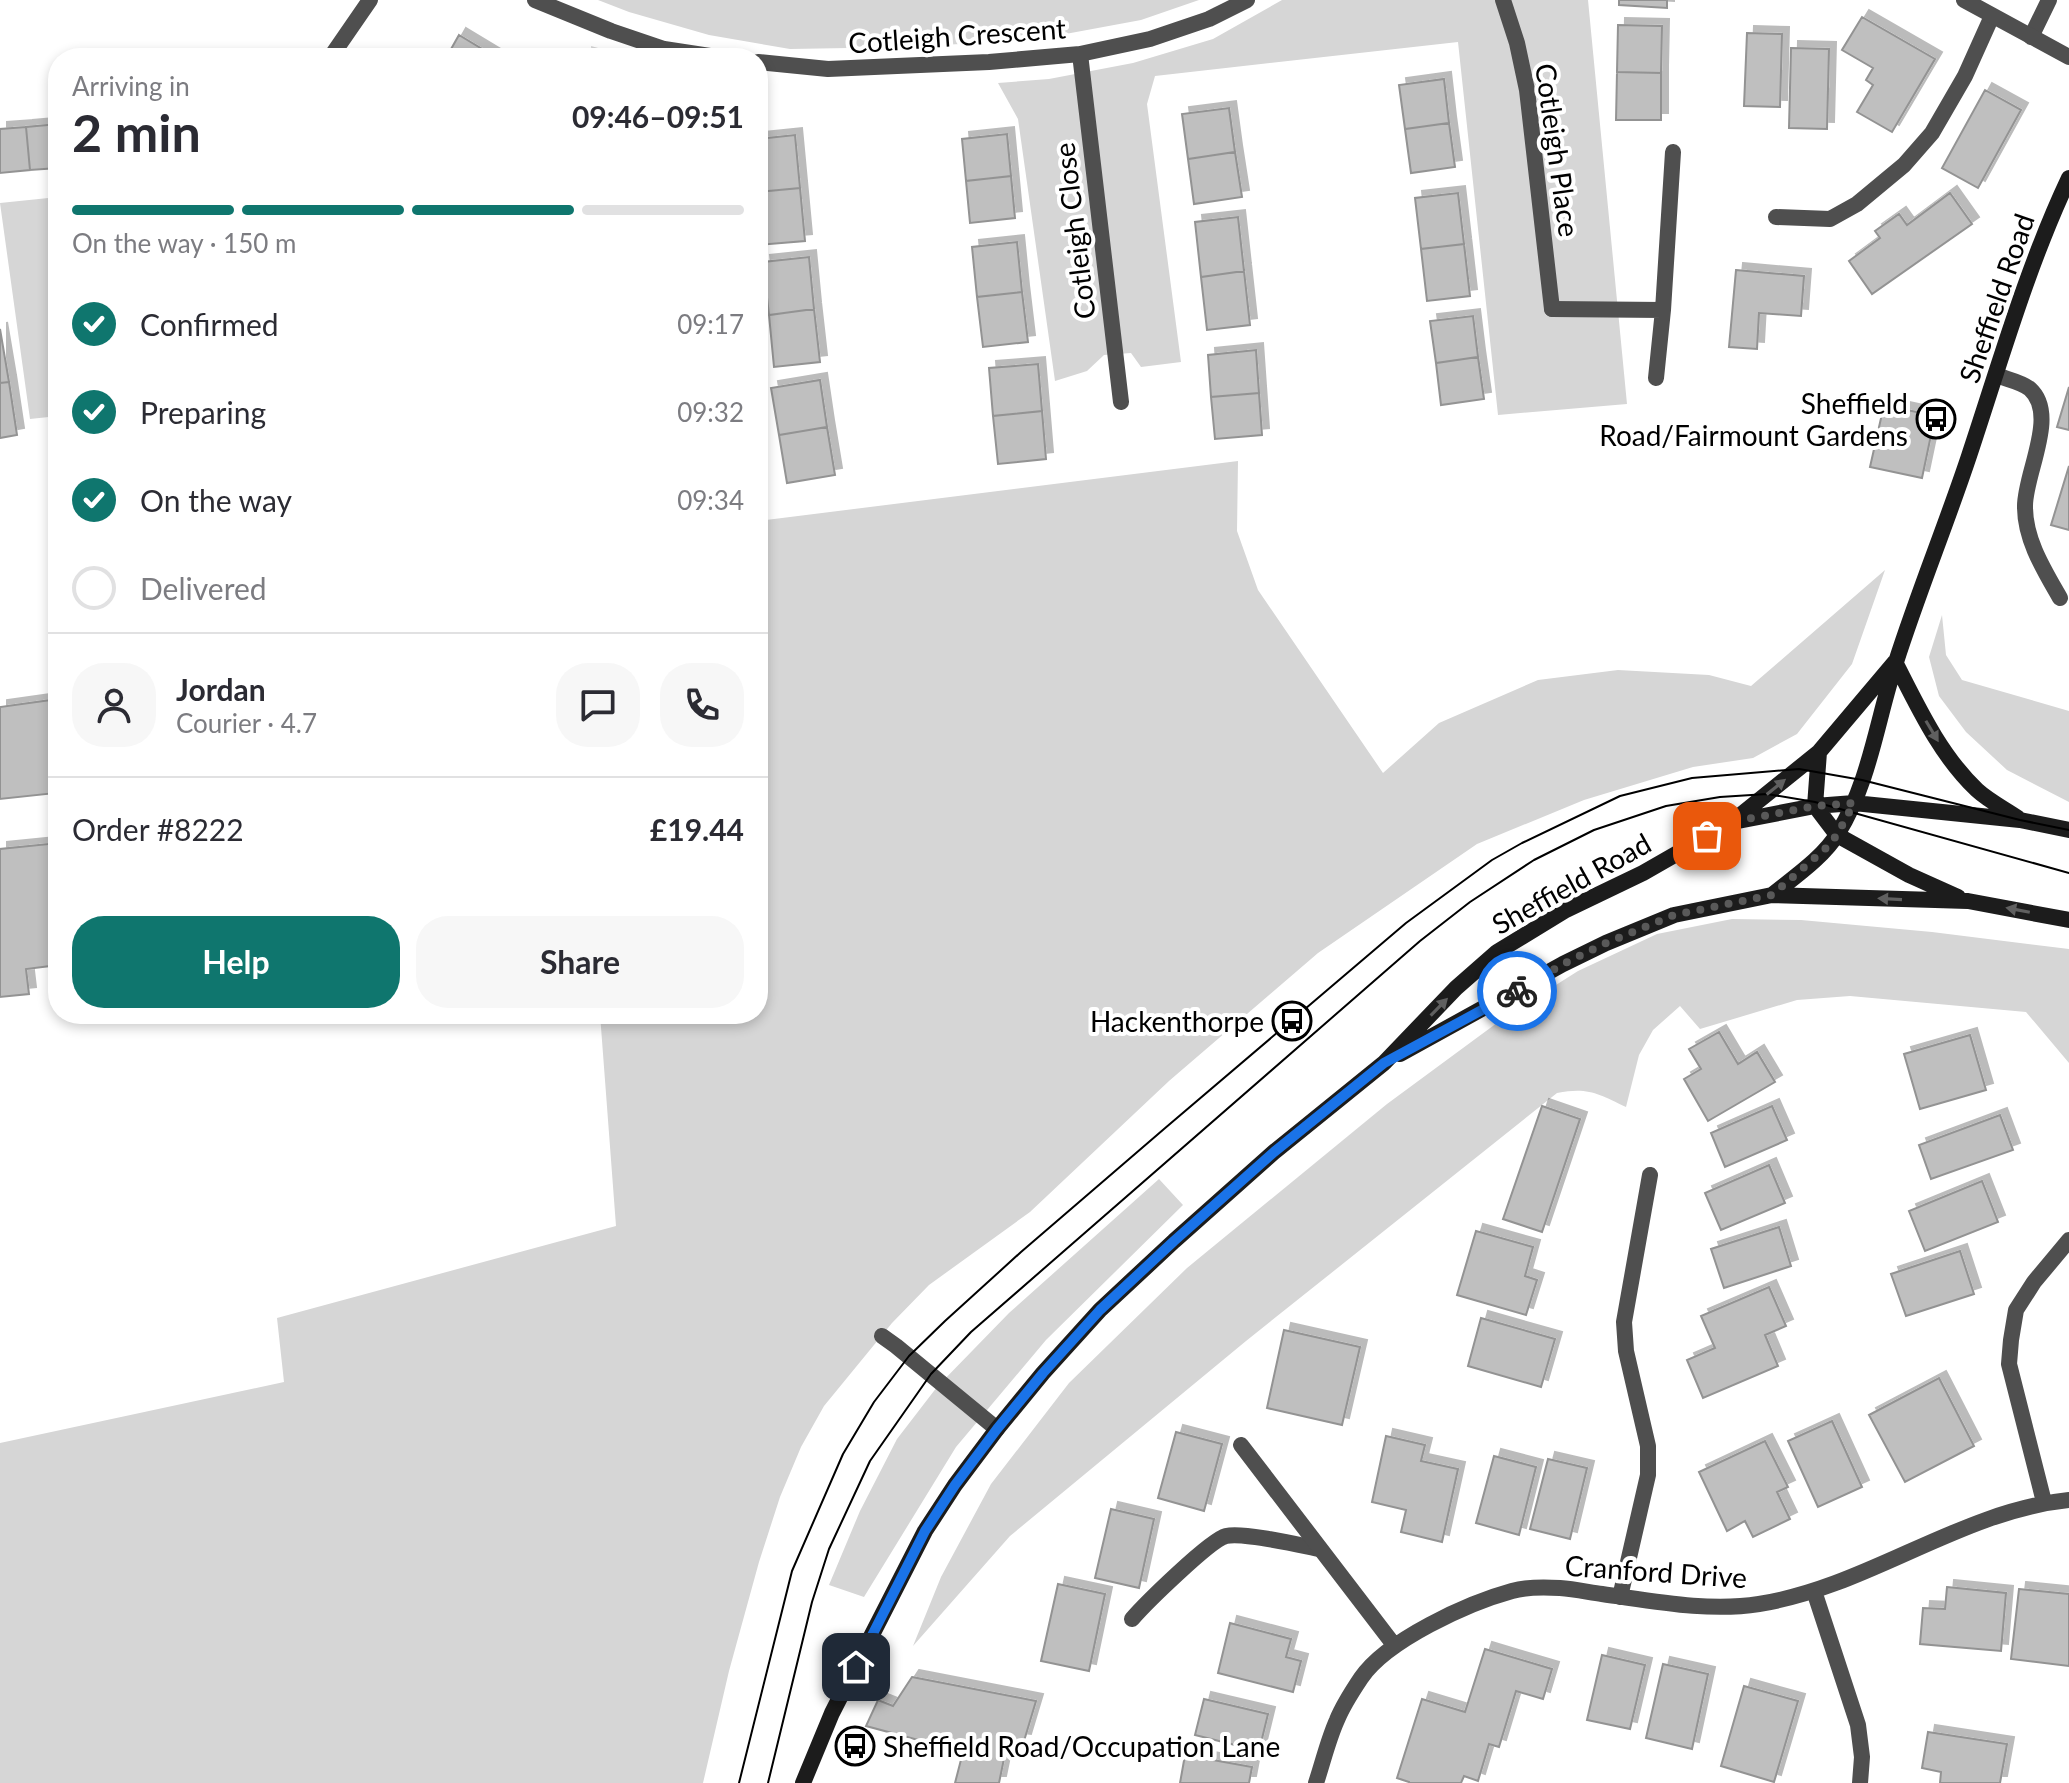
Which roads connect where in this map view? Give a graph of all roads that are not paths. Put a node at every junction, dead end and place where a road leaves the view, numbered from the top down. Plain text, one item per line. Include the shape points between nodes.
1 (370, 0) edge
2 (535, 0) edge
3 (1247, 0) edge
4 (1503, 0) edge
5 (1964, 0) edge
6 (2049, 0) edge
7 (1992, 16) junction
8 (2031, 37) junction
9 (337, 48) edge
10 (651, 48) edge
11 (1080, 54) junction
12 (2069, 57) edge
13 (768, 63) edge
14 (1673, 152) dead end
15 (2069, 178) edge
16 (1776, 217) dead end
17 (1663, 310) junction
18 (1996, 375) junction
19 (1656, 378) dead end
20 (1121, 402) dead end
21 (2060, 598) dead end
22 (1895, 662) junction
23 (1819, 752) junction
24 (1854, 803) junction
25 (1815, 806) junction
26 (2020, 820) junction
27 (1732, 822) junction
28 (2069, 830) edge
29 (1837, 835) junction
30 (1772, 895) junction
31 (1968, 901) junction
32 (2069, 920) edge
33 (1384, 1063) junction
34 (1650, 1175) dead end
35 (2069, 1240) edge
36 (882, 1336) dead end
37 (997, 1429) junction
38 (1241, 1445) dead end
39 (2069, 1500) edge
40 (2044, 1502) junction
41 (1319, 1549) junction
42 (1814, 1591) junction
43 (1620, 1597) junction
44 (1132, 1619) dead end
45 (1394, 1645) junction
46 (803, 1783) edge
47 (1316, 1783) edge
48 (1860, 1783) edge

1 - 9 street
2 - 10 street
3 - 11 street, Cotleigh Crescent via 1150,39
4 - 17 street, Cotleigh Place via 1527,90 1552,309
5 - 7 street
6 - 8 street
7 - 8 street
7 - 16 street via 1932,133 1904,165 1830,219
8 - 12 street
11 - 13 street, Cotleigh Crescent via 828,69
11 - 20 street, Cotleigh Close
14 - 17 street
15 - 18 street, Sheffield Road via 2032,266
17 - 19 street
18 - 21 street via 2028,387 2039,401 2041,420 2024,505 2027,530
18 - 22 street, Sheffield Road
22 - 23 street, Sheffield Road
22 - 24 street, Sheffield Road
22 -> 26 street via 1954,764 1978,791
23 - 25 street
27 -> 23 street, Sheffield Road
24 - 25 street
24 - 26 street
24 - 29 street, Sheffield Road
25 - 27 street
25 - 29 street
26 - 28 street
33 -> 27 street, Sheffield Road via 1497,952
29 - 30 street, Sheffield Road
29 - 31 street
31 -> 30 street, Sheffield Road
30 - 33 street, Sheffield Road via 1674,915 1606,943
32 -> 31 street
33 - 37 street, Sheffield Road via 1274,1152 1100,1310
34 - 43 street via 1624,1322 1648,1446 1648,1475
35 - 40 street via 2016,1310 2011,1340 2009,1364
36 - 37 street
37 - 46 street, Sheffield Road via 925,1531 832,1713
38 - 41 street
39 - 40 street, Cranford Drive
40 - 42 street, Cranford Drive via 1991,1518
41 - 44 street via 1225,1536
41 - 45 street
42 - 43 street, Cranford Drive via 1758,1604 1713,1607
42 - 48 street via 1858,1725
43 - 45 street, Cranford Drive via 1560,1588 1515,1590 1466,1606
45 - 47 street, Cranford Drive via 1363,1675 1337,1718

